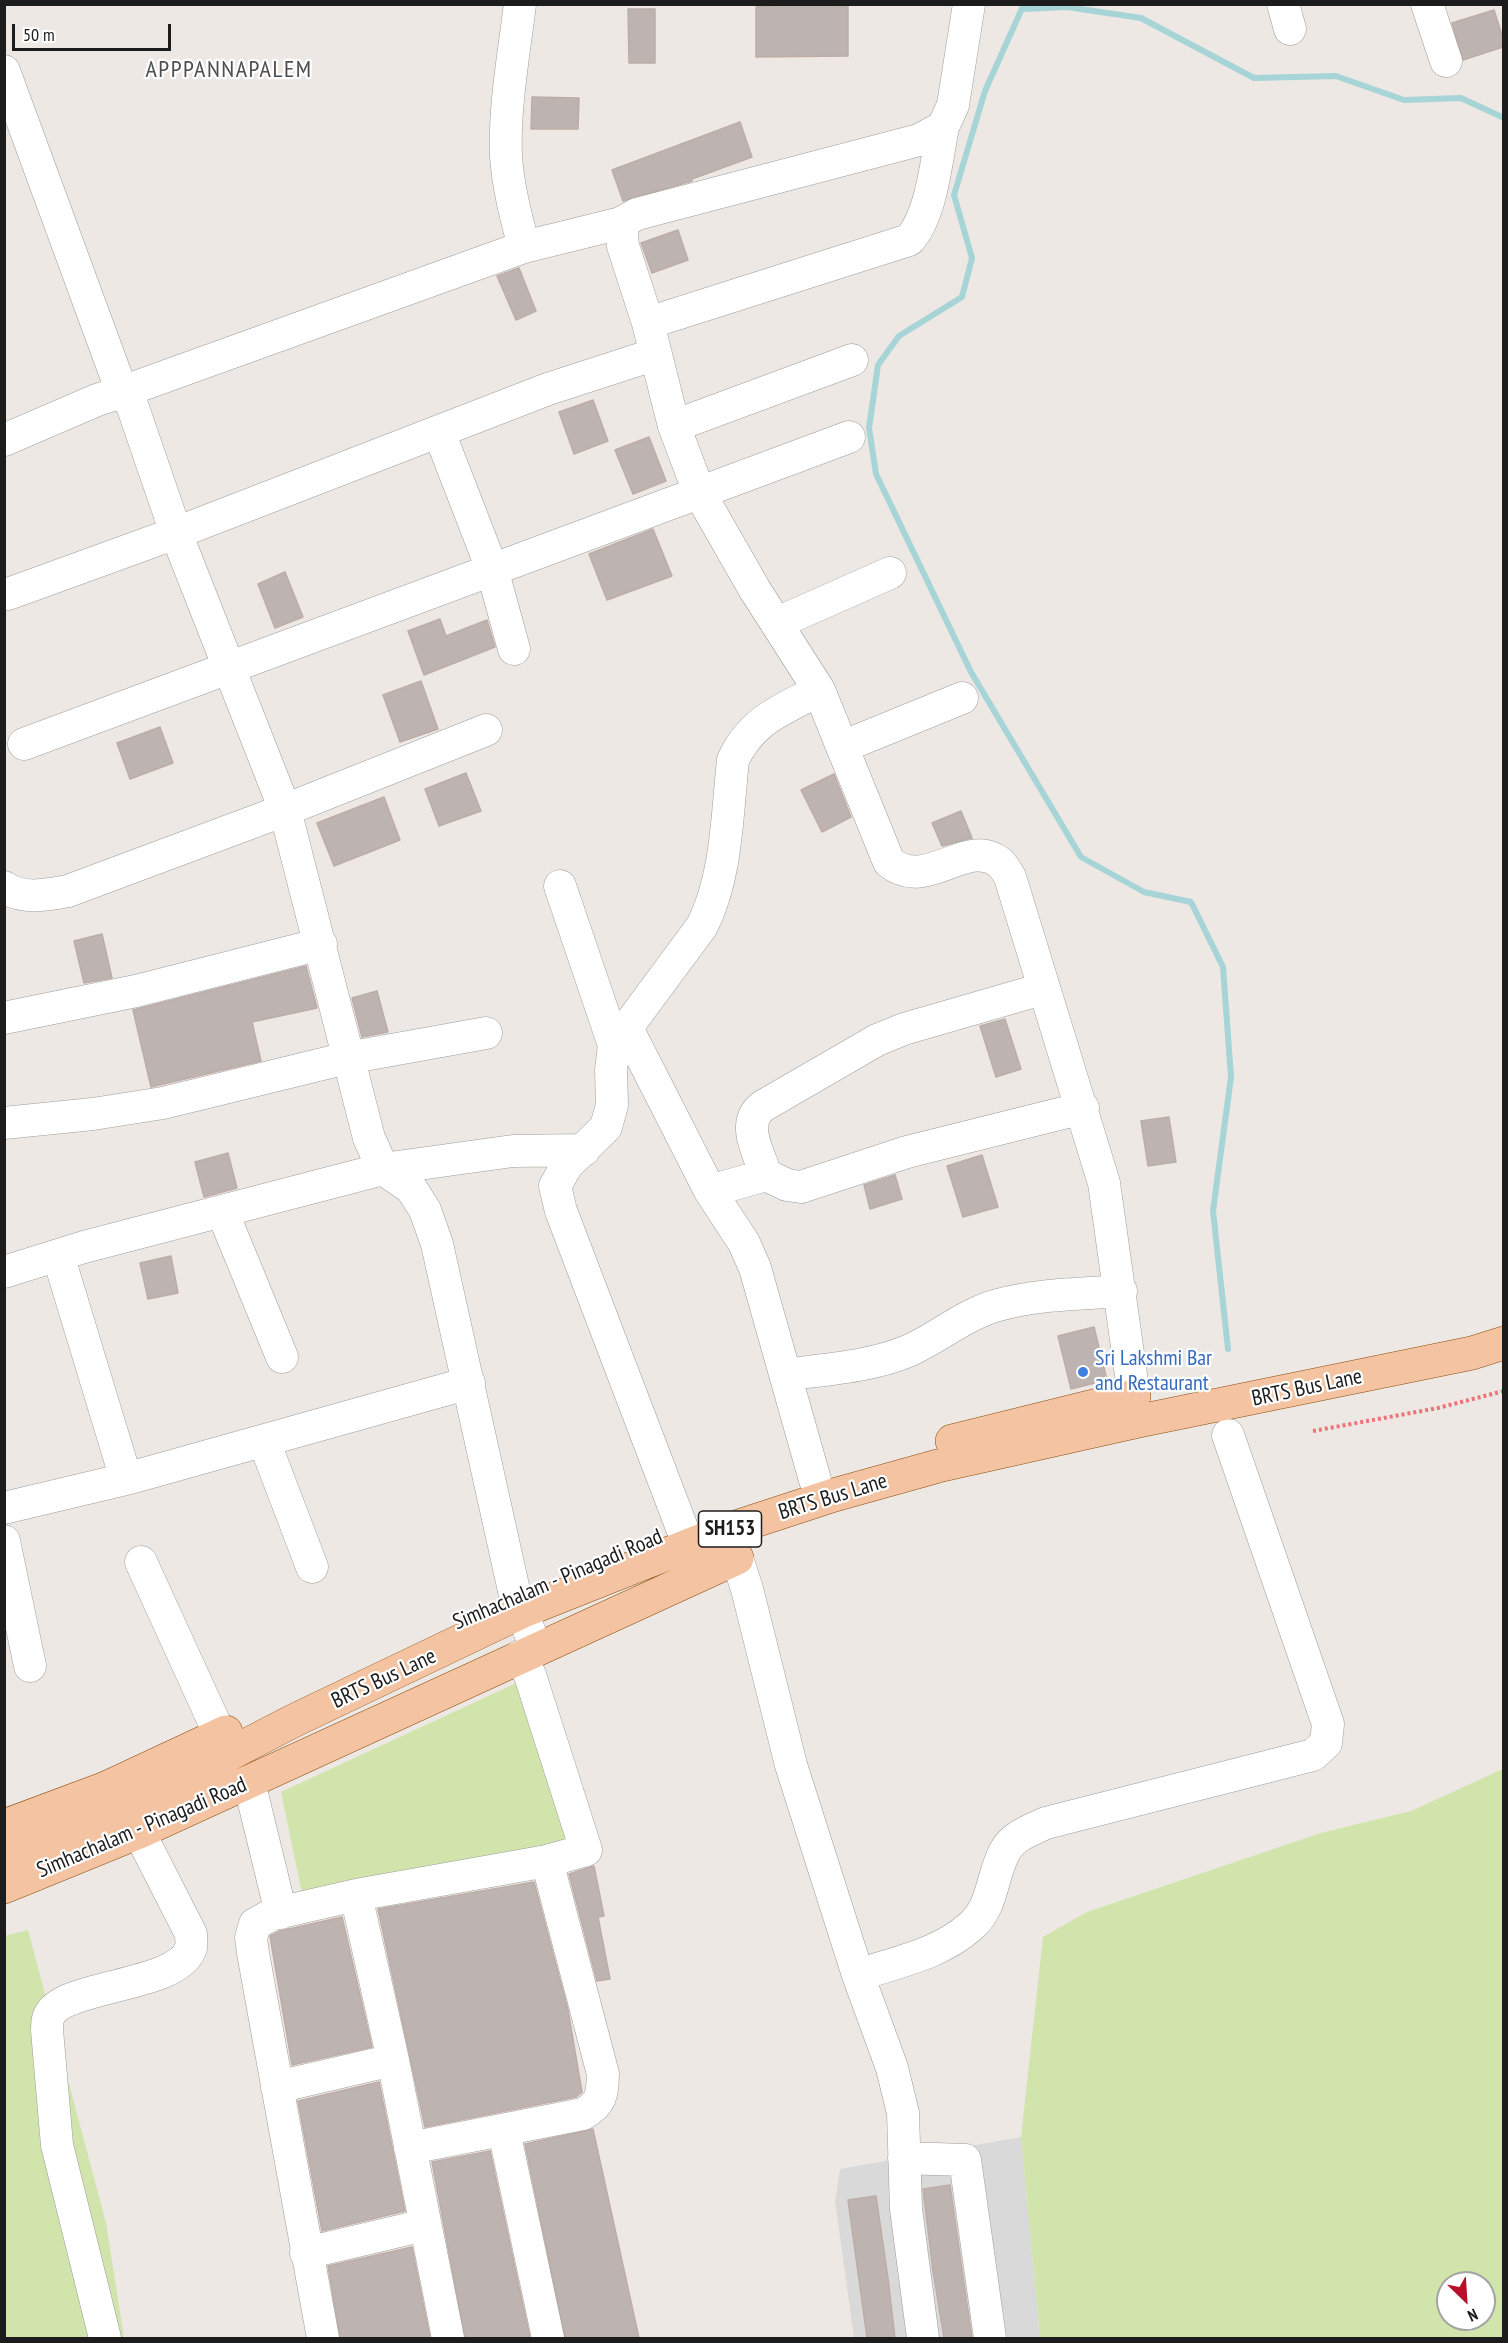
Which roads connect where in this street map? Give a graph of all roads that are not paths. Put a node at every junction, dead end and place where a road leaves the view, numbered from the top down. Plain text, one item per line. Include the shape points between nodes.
1 (520, 4) edge
2 (969, 4) edge
3 (1427, 4) edge
4 (1446, 61) dead end
5 (5, 72) edge
6 (943, 128) junction
7 (621, 223) junction
8 (524, 247) junction
9 (648, 323) junction
10 (656, 354) junction
11 (852, 360) dead end
12 (122, 392) junction
13 (674, 426) junction
14 (439, 432) junction
15 (849, 437) dead end
16 (4, 440) edge
17 (699, 492) junction
18 (176, 533) junction
19 (492, 569) junction
20 (890, 573) dead end
21 (8, 594) dead end
22 (777, 623) junction
23 (514, 649) dead end
24 (230, 669) junction
25 (819, 690) junction
26 (962, 698) dead end
27 (486, 730) dead end
28 (24, 744) dead end
29 (842, 747) junction
30 (285, 810) junction
31 (560, 886) dead end
32 (4, 887) edge
33 (321, 944) junction
34 (1042, 989) junction
35 (4, 1018) edge
36 (486, 1033) dead end
37 (621, 1036) junction
38 (347, 1058) junction
39 (1083, 1108) junction
40 (4, 1123) edge
41 (584, 1150) junction
42 (383, 1169) junction
43 (766, 1175) junction
44 (710, 1191) junction
45 (222, 1211) junction
46 (58, 1255) junction
47 (4, 1272) edge
48 (1121, 1291) junction
49 (1503, 1343) edge
50 (282, 1357) dead end
51 (786, 1375) junction
52 (469, 1383) junction
53 (1134, 1396) joint
54 (1228, 1435) dead end
55 (264, 1441) junction
56 (126, 1479) junction
57 (815, 1480) junction
58 (4, 1508) edge
59 (682, 1528) junction
60 (4, 1542) edge
61 (737, 1558) joint
62 (141, 1562) dead end
63 (312, 1567) dead end
64 (518, 1604) junction
65 (528, 1652) junction
66 (30, 1666) dead end
67 (220, 1735) junction
68 (249, 1782) junction
69 (4, 1826) edge
70 (139, 1832) junction
71 (4, 1854) edge
72 (547, 1861) junction
73 (4, 1887) edge
74 (356, 1896) junction
75 (281, 1912) junction
76 (858, 1975) junction
77 (393, 2060) junction
78 (277, 2087) junction
79 (504, 2131) junction
80 (410, 2148) junction
81 (904, 2158) junction
82 (425, 2225) junction
83 (306, 2253) junction
84 (105, 2338) edge
85 (323, 2338) edge
86 (448, 2338) edge
87 (548, 2338) edge
88 (923, 2338) edge
89 (990, 2338) edge

1 - 8 street via 506,156 511,198
2 - 6 street via 953,105
3 - 4 street
5 - 12 street
6 - 7 street via 919,140 637,214
6 - 9 street via 925,211 918,231 909,240
7 - 8 street
7 - 9 street via 623,246
8 - 12 street
9 - 10 street
10 - 13 street
10 - 14 street
11 - 13 street
12 - 16 street
12 - 18 street via 132,405
13 - 17 street
14 - 18 street
14 - 19 street
15 - 17 street
17 - 19 street
17 - 22 street
18 - 21 street
18 - 24 street
19 - 23 street
19 - 24 street
20 - 22 street
22 - 25 street
24 - 28 street
24 - 30 street
25 - 29 street
25 - 37 street via 755,726 741,743 733,760 712,906 702,926
26 - 29 street
27 - 30 street
29 - 34 street via 889,862 900,870 913,874 977,854 999,861 1010,877
30 - 32 street via 68,891 42,896 12,892
30 - 33 street
31 - 37 street
33 - 35 street via 136,991
33 - 38 street
34 - 39 street
34 - 43 street via 877,1040 763,1106 755,1112 751,1126
36 - 38 street
37 - 41 street via 611,1070 612,1105 606,1127
37 - 44 street
38 - 40 street via 163,1103
38 - 42 street via 369,1138
39 - 43 street via 907,1152 801,1187
39 - 48 street via 1104,1183
41 - 42 street via 513,1151
41 - 59 street via 558,1178 556,1196
42 - 45 street
42 - 52 street via 411,1188 425,1210
43 - 44 street
44 - 51 street via 744,1243 755,1268
45 - 46 street
45 - 50 street
46 - 47 street
46 - 56 street
48 - 51 street via 997,1305 908,1351 871,1362
48 - 53 street
49 - 64 main road, BRTS Bus Lane / SH153 via 1472,1353 926,1469 730,1529
51 - 57 street
52 - 55 street
52 - 64 street
53 - 57 main road, Simhachalam - Pinagadi Road via 970,1436
54 - 76 street via 1328,1724 1326,1743 1313,1755 1046,1823 1019,1836 1005,1851 990,1899 973,1925 941,1948
55 - 56 street
55 - 63 street
56 - 58 street
57 - 59 main road, Simhachalam - Pinagadi Road
59 - 64 main road, Simhachalam - Pinagadi Road
60 - 66 street
61 - 65 main road, Simhachalam - Pinagadi Road
61 - 76 street via 791,1765
62 - 67 street
64 - 65 street
64 - 67 main road, Simhachalam - Pinagadi Road
64 - 71 main road, BRTS Bus Lane / SH153 via 147,1797
65 - 68 main road, Simhachalam - Pinagadi Road
65 - 72 street via 530,1675 586,1850
67 - 69 main road, Simhachalam - Pinagadi Road via 106,1788
68 - 70 main road, Simhachalam - Pinagadi Road
68 - 75 street
70 - 73 main road, Simhachalam - Pinagadi Road
70 - 84 street via 191,1934 191,1948 182,1961 162,1972 63,2002 49,2015 47,2030 57,2145
72 - 74 street
72 - 79 street via 603,2074 602,2092 596,2106 583,2114
74 - 75 street
74 - 77 street
75 - 78 street via 255,1924 251,1938
76 - 81 street via 892,2068 903,2113
77 - 78 street
77 - 80 street
78 - 83 street
79 - 80 street
79 - 87 street
80 - 82 street
81 - 88 street via 906,2209
81 - 89 street via 964,2160
82 - 83 street
82 - 86 street
83 - 85 street

